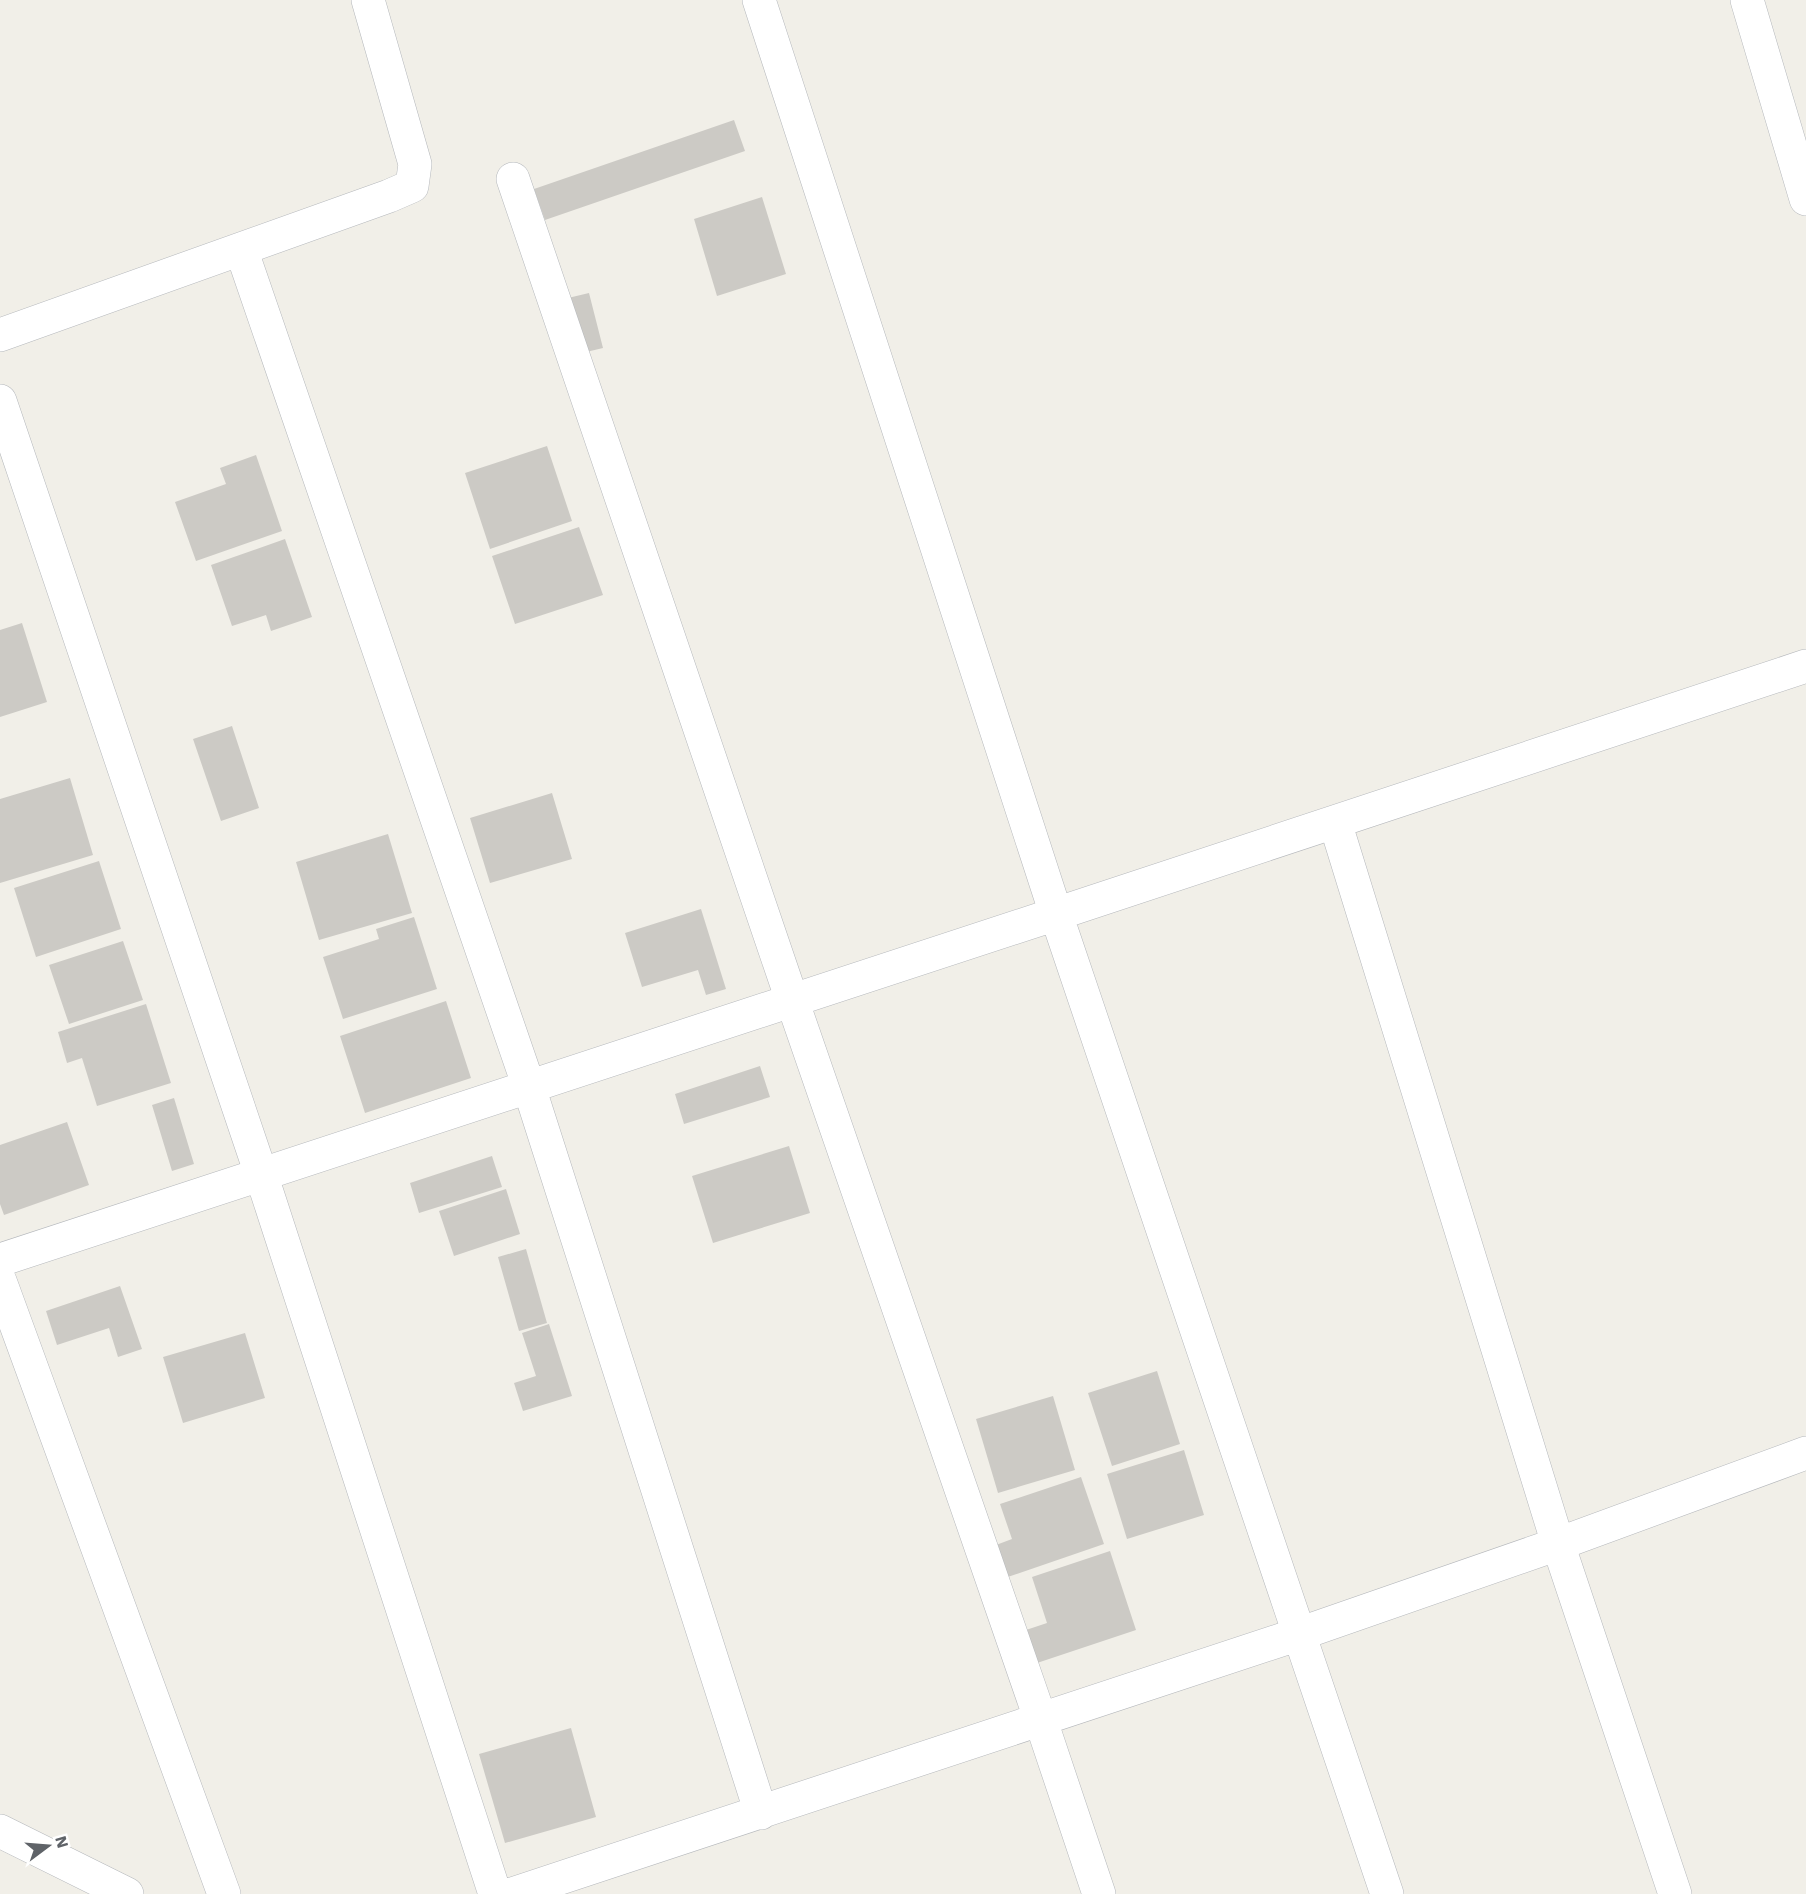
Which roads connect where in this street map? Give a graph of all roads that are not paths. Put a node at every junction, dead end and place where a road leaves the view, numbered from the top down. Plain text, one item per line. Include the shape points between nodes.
1 (368, 0) edge
2 (759, 0) edge
3 (1747, 0) edge
4 (513, 179) dead end
5 (1806, 199) edge
6 (241, 249) junction
7 (0, 335) edge
8 (0, 401) edge
9 (1806, 666) edge
10 (1335, 822) junction
11 (1056, 914) junction
12 (792, 1000) junction
13 (529, 1087) junction
14 (261, 1174) junction
15 (0, 1260) edge
16 (0, 1281) edge
17 (1806, 1453) edge
18 (1558, 1544) junction
19 (1299, 1634) junction
20 (1040, 1718) junction
21 (761, 1813) junction
22 (0, 1831) edge
23 (127, 1894) edge
24 (224, 1894) edge
25 (495, 1894) edge
26 (512, 1894) edge
27 (1099, 1894) edge
28 (1387, 1894) edge
29 (1675, 1894) edge

1 - 6 street via 415,164 412,186
2 - 11 street
3 - 5 street
4 - 12 street
6 - 7 street
6 - 13 street
8 - 14 street
9 - 10 street
10 - 11 street
10 - 18 street
11 - 12 street
11 - 19 street
12 - 13 street
12 - 20 street
13 - 14 street
13 - 21 street
14 - 15 street
14 - 25 street
16 - 24 street
17 - 18 street
18 - 19 street
18 - 29 street
19 - 20 street
19 - 28 street
20 - 21 street
20 - 27 street
21 - 26 street
22 - 23 street

